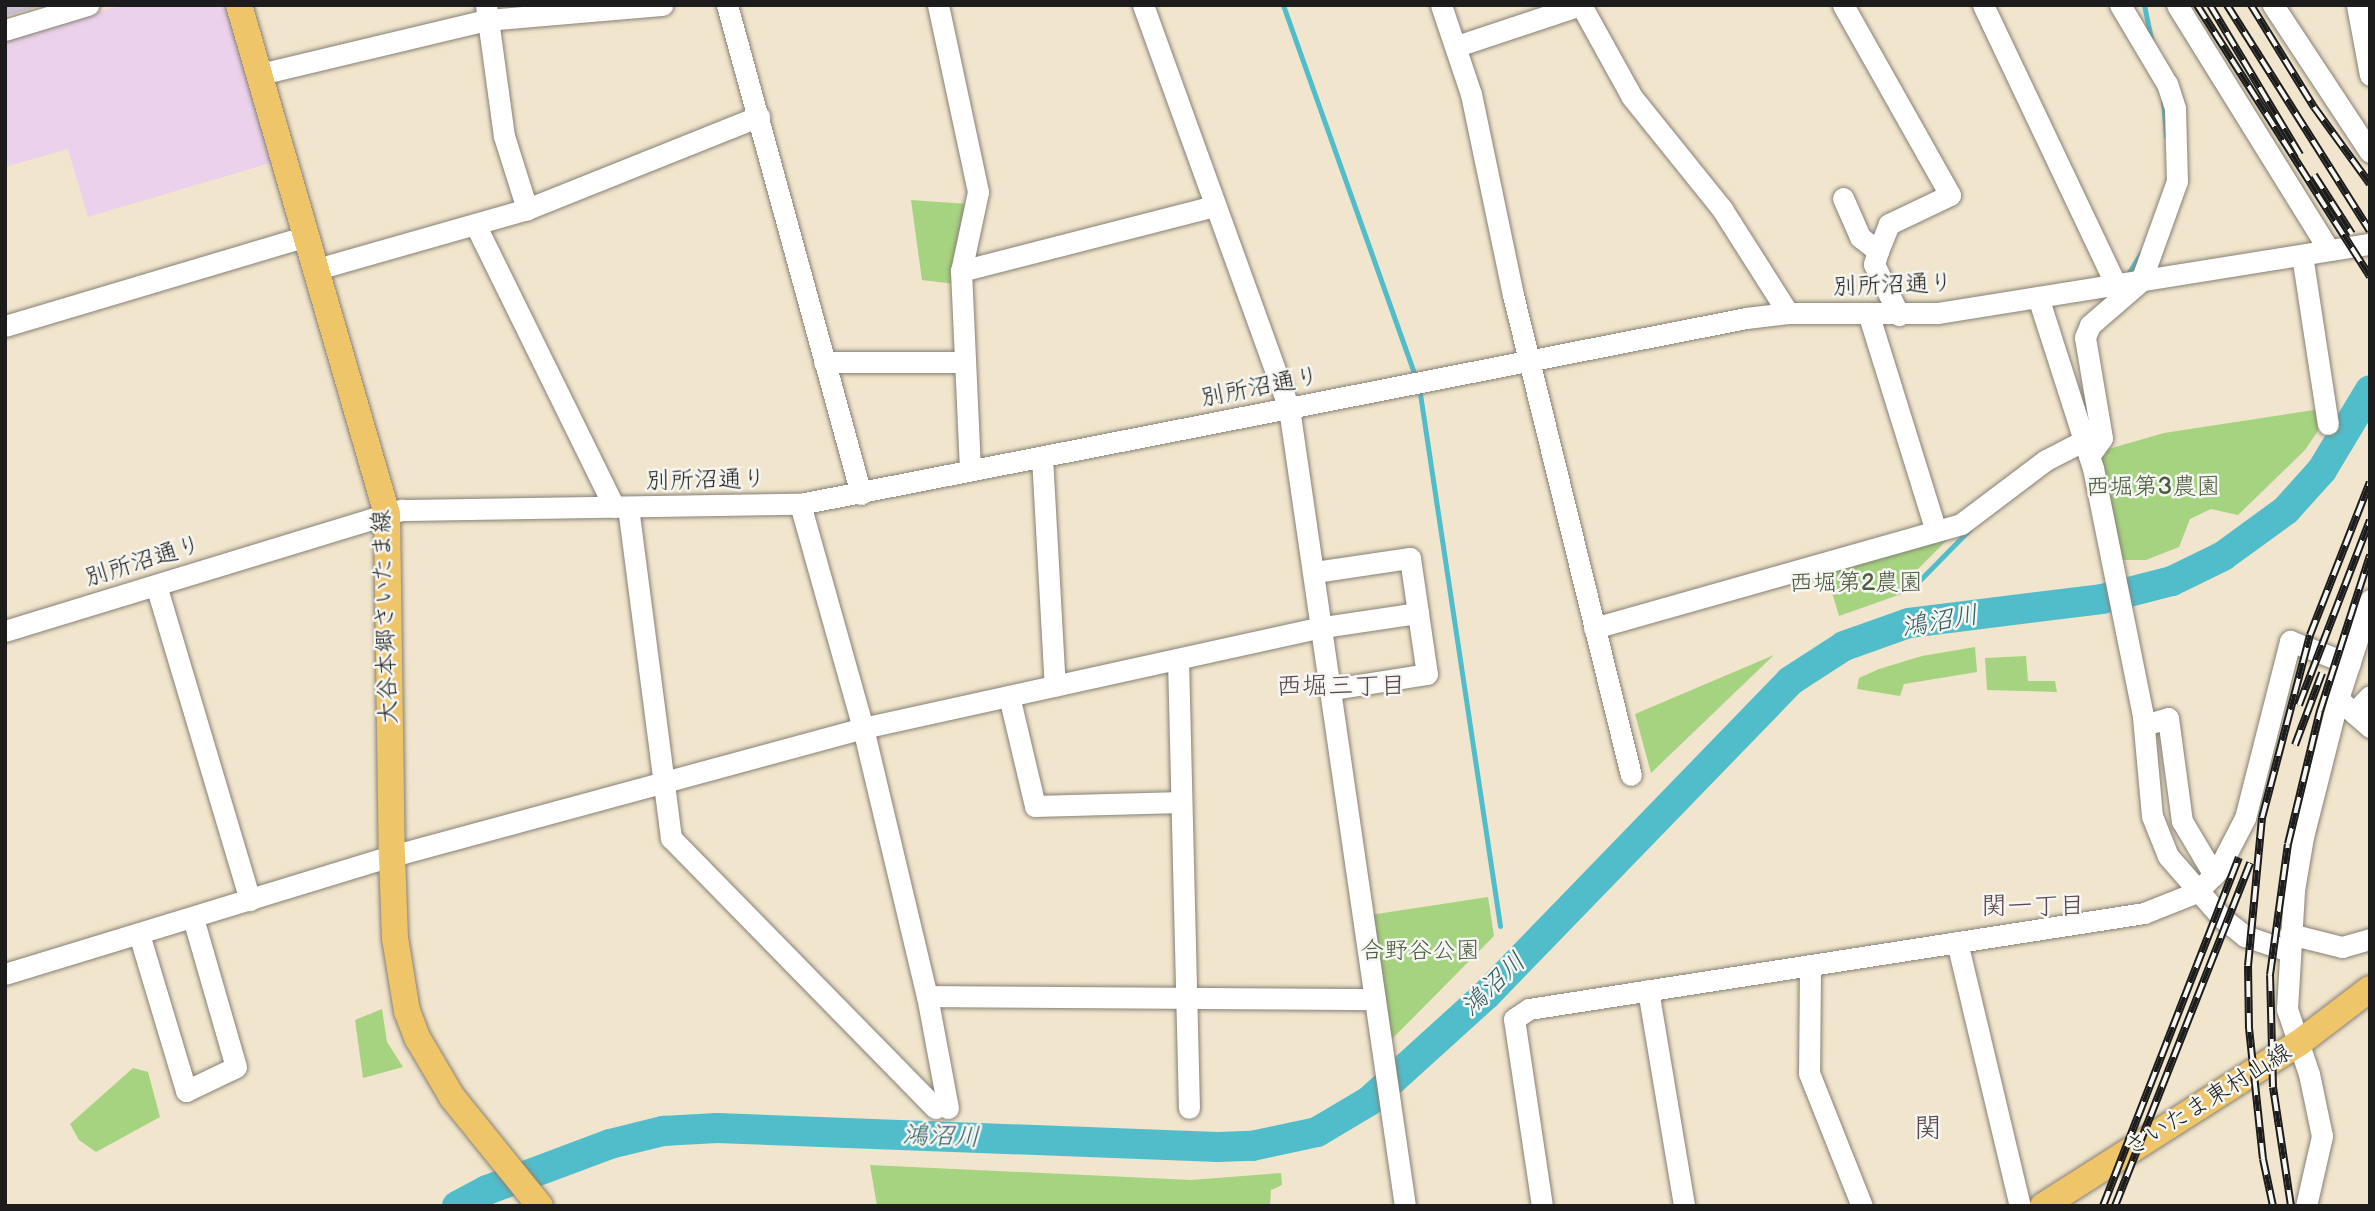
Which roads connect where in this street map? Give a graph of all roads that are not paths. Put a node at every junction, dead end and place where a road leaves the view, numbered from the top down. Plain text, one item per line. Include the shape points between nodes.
1 (88, 5) edge
2 (239, 5) edge
3 (662, 5) edge
4 (727, 5) edge
5 (937, 5) edge
6 (1143, 5) edge
7 (1441, 5) edge
8 (1580, 5) edge
9 (1843, 5) edge
10 (1983, 5) edge
11 (2120, 5) edge
12 (2177, 5) edge
13 (2273, 5) edge
14 (2357, 5) edge
15 (486, 13) edge
16 (5, 30) edge
17 (1457, 46) junction
18 (261, 74) junction
19 (2370, 75) edge
20 (760, 116) junction
21 (2370, 152) edge
22 (1843, 198) dead end
23 (1215, 206) junction
24 (527, 209) junction
25 (476, 226) junction
26 (307, 236) junction
27 (2370, 244) edge
28 (2329, 250) junction
29 (1878, 251) junction
30 (2302, 255) junction
31 (317, 269) junction
32 (961, 271) junction
33 (2125, 284) junction
34 (2038, 297) junction
35 (1788, 313) junction
36 (1899, 315) junction
37 (1870, 316) junction
38 (5, 326) edge
39 (1529, 359) junction
40 (824, 362) junction
41 (964, 362) junction
42 (1289, 408) junction
43 (2328, 424) dead end
44 (2087, 448) junction
45 (1042, 457) junction
46 (970, 470) junction
47 (861, 494) junction
48 (800, 504) junction
49 (621, 507) junction
50 (387, 514) junction
51 (1936, 531) junction
52 (1315, 572) junction
53 (156, 585) junction
54 (2370, 600) edge
55 (1418, 613) junction
56 (1323, 627) junction
57 (1594, 628) junction
58 (5, 631) edge
59 (1178, 659) junction
60 (2350, 664) junction
61 (1055, 686) junction
62 (1332, 689) junction
63 (1009, 696) junction
64 (2370, 696) edge
65 (2338, 699) junction
66 (2362, 720) edge
67 (2144, 725) junction
68 (863, 728) junction
69 (1631, 775) dead end
70 (664, 782) junction
71 (1181, 802) junction
72 (392, 856) junction
73 (2214, 875) junction
74 (2197, 892) junction
75 (250, 900) junction
76 (193, 918) junction
77 (139, 934) junction
78 (2370, 939) edge
79 (1957, 942) junction
80 (2289, 943) junction
81 (1810, 967) junction
82 (5, 974) edge
83 (2370, 989) edge
84 (1648, 990) junction
85 (927, 996) junction
86 (1185, 998) junction
87 (1375, 999) junction
88 (2299, 1043) junction
89 (1189, 1108) dead end
90 (536, 1201) edge
91 (2059, 1202) edge
92 (1405, 1206) edge
93 (1542, 1206) edge
94 (1685, 1206) edge
95 (1862, 1206) edge
96 (2020, 1206) edge
97 (2306, 1206) edge

1 - 16 street
2 - 18 main road, 大谷本郷さいたま線
3 - 15 street
4 - 20 street
5 - 32 street via 978,192
6 - 23 street
7 - 17 street
8 - 17 street
8 - 35 street via 1632,97 1722,209
9 - 29 street via 1950,195 1889,224
10 - 33 street
11 - 33 street via 2175,108 2177,181
12 - 28 street
13 - 21 street
14 - 19 street
15 - 18 street
15 - 24 street via 504,136
17 - 39 street
18 - 26 main road, 大谷本郷さいたま線
20 - 24 street
20 - 40 street
22 - 29 street via 1860,237
23 - 32 street
23 - 42 street
24 - 25 street
25 - 31 street
25 - 49 street
26 - 31 main road, 大谷本郷さいたま線
26 - 38 street
27 - 28 street, 別所沼通り
28 - 30 street, 別所沼通り
29 - 36 street via 1874,264
30 - 33 street, 別所沼通り
30 - 43 street
31 - 50 main road, 大谷本郷さいたま線
32 - 41 street
33 - 34 street, 別所沼通り
33 - 44 street via 2085,337 2102,438
34 - 36 street, 別所沼通り
34 - 44 street
35 - 37 street, 別所沼通り
35 - 39 street, 別所沼通り
36 - 37 street, 別所沼通り
37 - 51 street
39 - 42 street, 別所沼通り
39 - 57 street
40 - 41 street
40 - 47 street
41 - 46 street
42 - 45 street, 別所沼通り
42 - 52 street
44 - 51 street via 2046,460 1961,524
44 - 67 street
45 - 46 street, 別所沼通り
45 - 61 street
46 - 47 street, 別所沼通り
47 - 48 street, 別所沼通り
48 - 49 street, 別所沼通り
48 - 68 street
49 - 50 street, 別所沼通り
49 - 70 street
50 - 53 street, 別所沼通り
50 - 72 main road, 大谷本郷さいたま線
51 - 57 street
52 - 55 street via 1410,558
52 - 56 street
53 - 58 street, 別所沼通り
53 - 75 street
54 - 60 street
55 - 56 street
55 - 62 street via 1427,674
56 - 59 street
56 - 62 street
57 - 69 street
59 - 61 street
59 - 71 street
60 - 65 street
60 - 73 street via 2290,641 2257,783 2233,846
61 - 63 street
62 - 87 street
63 - 68 street
63 - 71 street via 1035,806
64 - 66 street
65 - 66 street
65 - 80 street via 2302,837
67 - 73 street via 2168,718 2182,821
67 - 74 street via 2151,813 2168,856
68 - 70 street
68 - 85 street
70 - 72 street
70 - 85 street via 671,838 942,1108
71 - 86 street
72 - 75 street
72 - 90 main road, 大谷本郷さいたま線 via 395,938 407,1011 433,1069
73 - 74 street
74 - 79 street via 2144,913
74 - 80 street via 2245,936
75 - 76 street
76 - 77 street
76 - 77 street via 236,1067 186,1091
77 - 82 street
78 - 80 street via 2342,947
79 - 81 street
79 - 96 street
80 - 88 street via 2287,1009
81 - 84 street
81 - 95 street via 1809,1073
83 - 88 main road, さいたま東村山線
84 - 93 street via 1529,1009 1514,1019
84 - 94 street
85 - 86 street
86 - 87 street
86 - 89 street
87 - 92 street
88 - 91 main road, さいたま東村山線
88 - 97 street via 2322,1136

